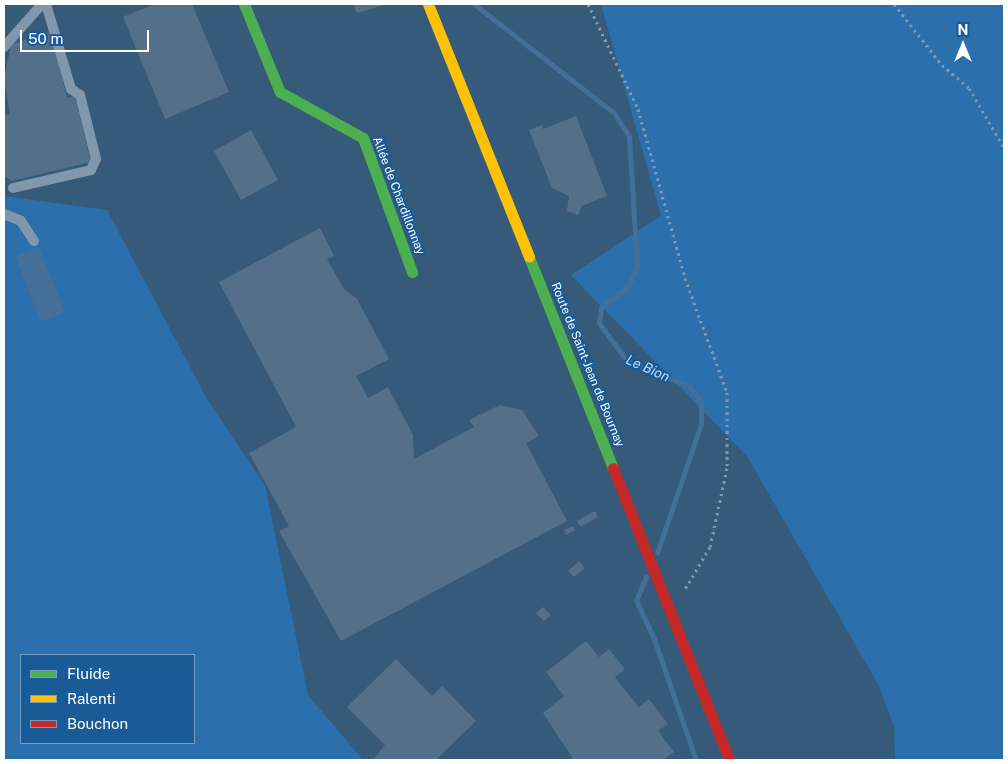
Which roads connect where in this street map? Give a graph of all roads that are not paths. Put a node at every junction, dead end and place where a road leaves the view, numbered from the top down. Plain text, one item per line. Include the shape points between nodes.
1 (42, 4) edge
2 (46, 4) edge
3 (244, 4) edge
4 (428, 4) edge
5 (4, 47) edge
6 (13, 188) dead end
7 (4, 214) edge
8 (34, 241) dead end
9 (412, 272) dead end
10 (729, 760) edge

1 - 5 lane
2 - 6 lane via 71,89 80,95 96,159 91,170
3 - 9 main road, Allée de Chardillonnay via 280,92 363,138
4 - 10 main road, Route de Saint-Jean de Bournay
7 - 8 lane via 21,221

